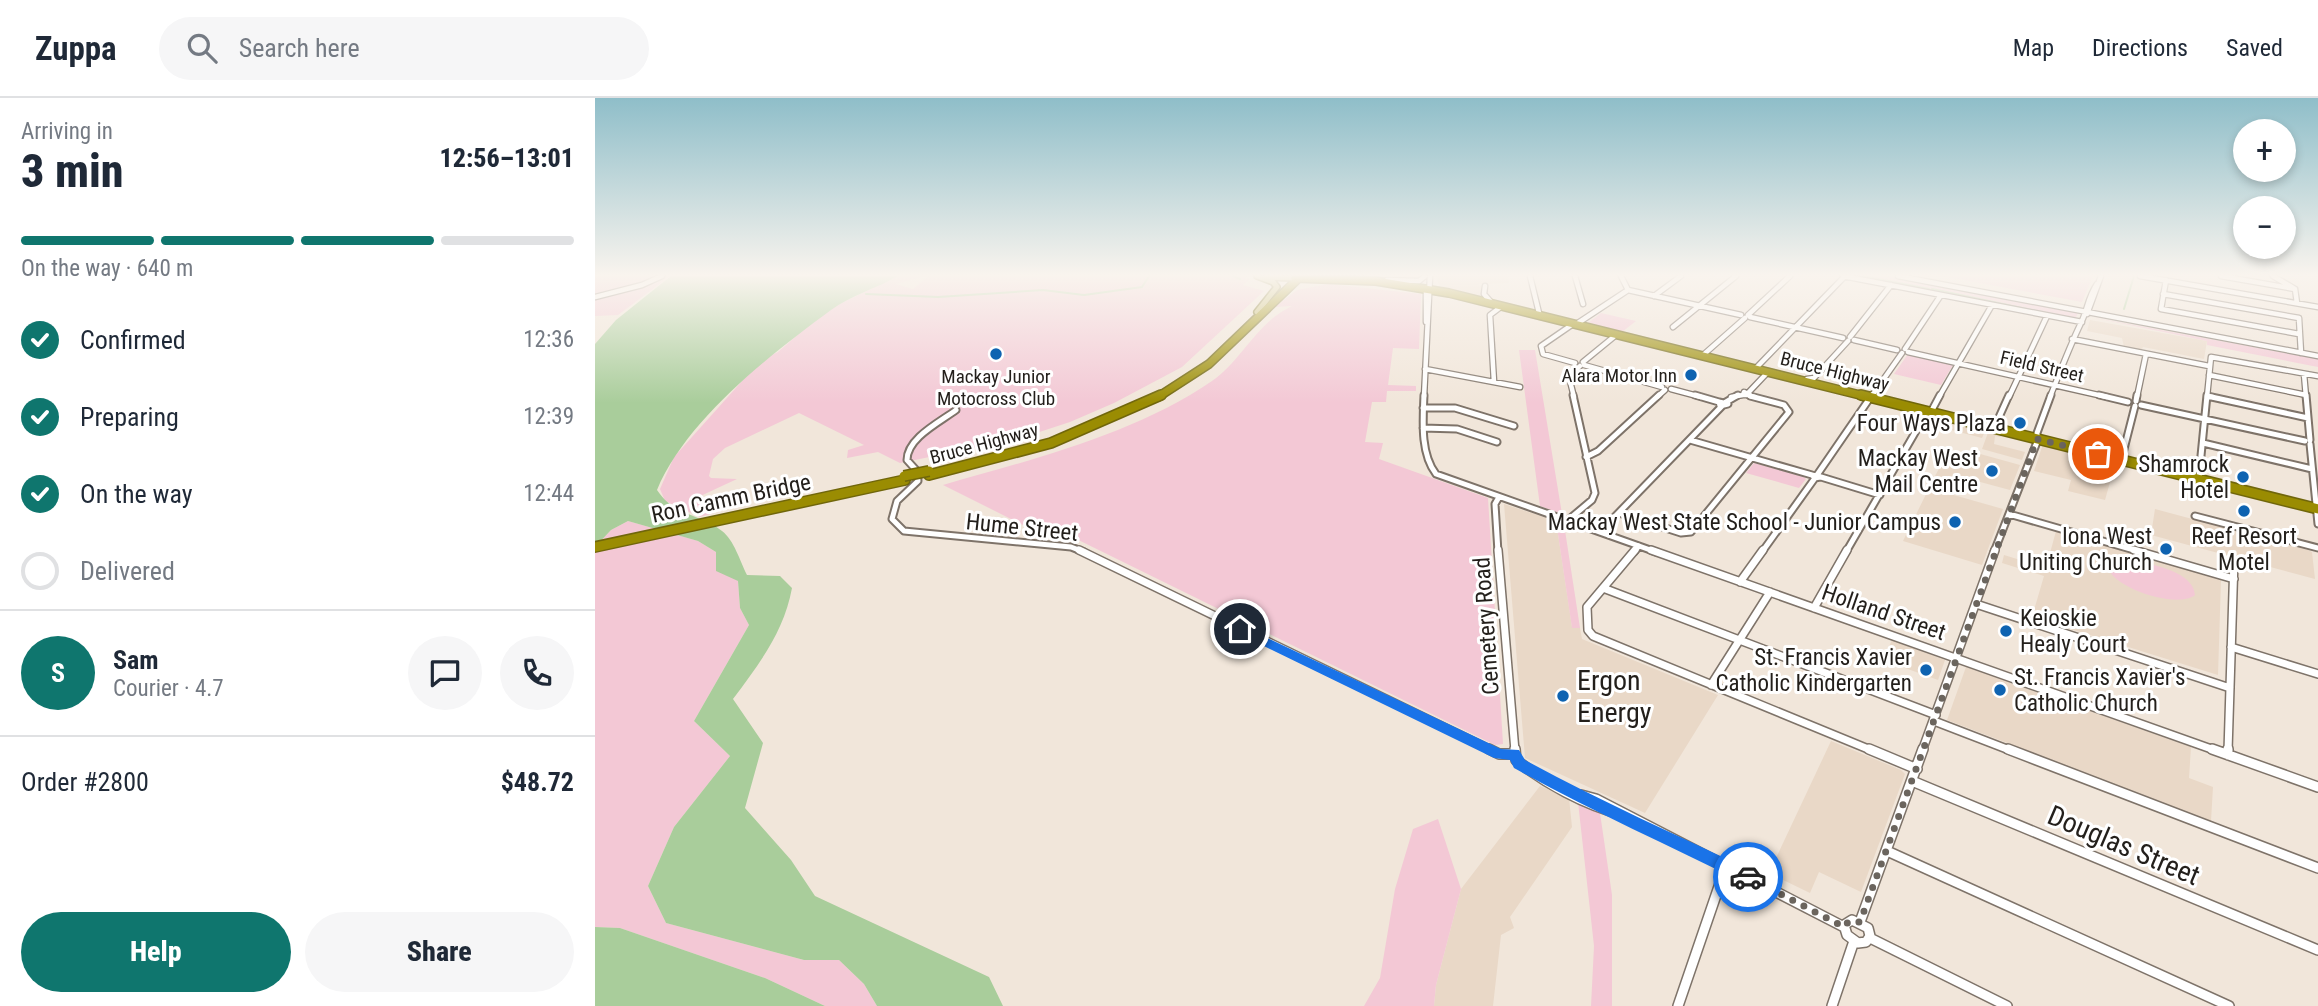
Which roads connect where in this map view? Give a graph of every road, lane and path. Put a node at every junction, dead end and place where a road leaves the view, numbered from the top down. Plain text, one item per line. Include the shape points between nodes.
1 (1250, 318) edge
2 (1258, 318) edge
3 (1427, 318) edge
4 (1428, 318) edge
5 (1490, 318) edge
6 (1557, 318) edge
7 (1561, 318) edge
8 (1578, 318) edge
9 (1584, 318) edge
10 (1684, 318) edge
11 (1743, 318) edge
12 (1756, 318) edge
13 (1806, 318) edge
14 (1865, 318) edge
15 (1925, 318) edge
16 (1985, 318) edge
17 (2046, 318) edge
18 (2061, 318) edge
19 (2083, 318) edge
20 (2119, 318) edge
21 (2213, 318) edge
22 (2299, 318) edge
23 (2082, 322) junction
24 (1577, 323) junction
25 (1673, 327) dead end
26 (1797, 328) junction
27 (1427, 331) junction
28 (1615, 334) junction
29 (2299, 334) junction
30 (1849, 339) junction
31 (2072, 339) junction
32 (1903, 351) junction
33 (2298, 352) junction
34 (2146, 354) junction
35 (1703, 355) junction
36 (2318, 356) edge
37 (1580, 364) junction
38 (1960, 364) junction
39 (2209, 366) junction
40 (1757, 367) junction
41 (1425, 369) junction
42 (1767, 373) junction
43 (2304, 374) junction
44 (2210, 375) junction
45 (2318, 376) edge
46 (2019, 377) junction
47 (1813, 379) junction
48 (1494, 382) junction
49 (2055, 385) junction
50 (1520, 387) dead end
51 (1666, 389) junction
52 (1747, 394) junction
53 (2306, 395) junction
54 (1870, 396) junction
55 (2207, 396) junction
56 (1722, 403) junction
57 (2137, 404) junction
58 (1423, 408) junction
59 (956, 410) dead end
60 (1929, 411) junction
61 (2308, 418) junction
62 (2204, 419) junction
63 (1514, 426) dead end
64 (1995, 426) junction
65 (1423, 428) junction
66 (2017, 434) junction
67 (2037, 438) junction
68 (1690, 440) junction
69 (1497, 442) dead end
70 (2203, 443) junction
71 (2312, 443) edge
72 (2033, 450) junction
73 (1586, 457) junction
74 (2122, 457) junction
75 (1751, 458) junction
76 (2312, 470) junction
77 (929, 473) junction
78 (1816, 476) junction
79 (2199, 476) junction
80 (876, 484) joint
81 (1880, 495) junction
82 (1499, 497) junction
83 (2317, 507) edge
84 (1619, 513) junction
85 (2009, 514) junction
86 (2195, 516) dead end
87 (1567, 521) junction
88 (2318, 524) edge
89 (1600, 532) junction
90 (595, 545) edge
91 (1639, 546) junction
92 (2318, 548) edge
93 (2234, 560) dead end
94 (2234, 579) junction
95 (1740, 582) junction
96 (1603, 588) junction
97 (1770, 593) junction
98 (1976, 604) junction
99 (1814, 608) junction
100 (1740, 640) junction
101 (2231, 647) junction
102 (1957, 658) junction
103 (2318, 674) edge
104 (1711, 685) junction
105 (2230, 688) junction
106 (1935, 718) junction
107 (1514, 754) junction
108 (2228, 755) junction
109 (1917, 769) junction
110 (1913, 781) junction
111 (2318, 787) edge
112 (1887, 851) junction
113 (1726, 866) junction
114 (2318, 868) edge
115 (1860, 922) junction
116 (1844, 927) junction
117 (1870, 938) junction
118 (1854, 941) junction
119 (2318, 950) edge
120 (1678, 1006) edge
121 (1832, 1006) edge
122 (2007, 1006) edge
123 (2229, 1006) edge

1 - 77 highway, Bruce Highway via 1204,363 1150,398 1038,442
2 - 77 highway, Bruce Highway via 1209,365 1157,398 1051,443
3 - 27 street
4 - 27 street
5 - 48 street
6 - 24 highway, Bruce Highway
7 - 24 highway, Bruce Highway
8 - 24 street
9 - 24 street
10 - 25 street
11 - 35 street
12 - 26 street, Field Street
13 - 26 street
14 - 30 street
15 - 32 street
16 - 38 street
17 - 46 street
18 - 23 street
19 - 23 street
20 - 33 street
21 - 29 street
22 - 29 street
23 - 31 street
24 - 28 highway, Bruce Highway
24 - 35 highway, Bruce Highway
24 - 37 street via 1543,342 1542,352
26 - 30 street, Field Street
26 - 40 street
27 - 41 street
28 - 35 highway, Bruce Highway
28 - 37 street
29 - 33 street
30 - 32 street, Field Street
30 - 47 street
31 - 34 street
31 - 49 street
32 - 38 street, Field Street
32 - 54 street
33 - 36 street
34 - 39 street
34 - 57 street
35 - 40 highway, Bruce Highway
35 - 42 highway, Bruce Highway
37 - 51 street
37 - 73 street via 1569,377
38 - 46 street, Field Street
38 - 60 street
39 - 43 street via 2214,356
39 - 44 street
40 - 47 highway, Bruce Highway
41 - 48 street
41 - 58 street
42 - 52 street
42 - 54 highway, Bruce Highway
43 - 45 street
43 - 53 street
44 - 53 street
44 - 55 street
46 - 49 street, Field Street
46 - 64 street
47 - 54 highway, Bruce Highway
48 - 50 street
49 - 57 street, Field Street
49 - 67 street
51 - 56 street
51 - 73 street
52 - 56 street
52 - 75 street via 1789,409
53 - 61 street
54 - 60 highway, Bruce Highway
54 - 78 street
55 - 61 street
55 - 62 street
56 - 68 street
57 - 62 street
57 - 74 street
58 - 63 street via 1455,408
58 - 65 street
59 - 107 street, Hume Street via 920,436 907,452 918,481 894,501 891,519 904,531 1071,547 1499,754
60 - 64 highway, Bruce Highway
60 - 66 highway, Bruce Highway
60 - 81 street
61 - 71 street
62 - 70 street
62 - 71 street
64 - 67 highway, Bruce Highway
65 - 69 street via 1457,429
65 - 82 street, Holland Street via 1430,466 1440,477
66 - 67 highway, Bruce Highway
66 - 72 highway via 2029,441
67 - 72 street
67 - 74 highway, Bruce Highway
67 - 83 highway, Bruce Highway
68 - 75 street
68 - 84 street
70 - 76 street
70 - 79 street
71 - 76 street
72 - 85 street
73 - 87 street via 1595,496
74 - 79 highway, Bruce Highway
75 - 78 street
75 - 84 street via 1691,532 1681,533
76 - 83 street
77 - 80 highway, Bruce Highway, bridge
78 - 81 street
78 - 95 street
79 - 83 highway, Bruce Highway
80 - 90 highway, Ron Camm Bridge
81 - 99 street
82 - 87 street, Holland Street
82 - 107 street, Cemetery Road via 1495,504
83 - 88 street
84 - 89 street
85 - 94 street
85 - 98 street
86 - 92 street
87 - 89 street, Holland Street
89 - 91 street, Holland Street
91 - 95 street, Holland Street
91 - 96 street
93 - 94 street
94 - 101 street
95 - 97 street, Holland Street
96 - 100 street
96 - 104 street via 1585,611 1589,634
97 - 99 street, Holland Street
97 - 100 street
98 - 102 street
98 - 105 street
99 - 102 street, Holland Street
100 - 104 street
100 - 106 street
101 - 103 street
101 - 105 street
102 - 106 street
102 - 108 street, Holland Street
104 - 109 street
105 - 108 street
106 - 109 street
106 - 114 street
107 - 113 street, Hume Street via 1520,764 1610,813 1621,814
108 - 111 street, Holland Street
109 - 110 street
110 - 112 street
110 - 119 street, Douglas Street
112 - 115 street
112 - 123 street
113 - 116 street, Hume Street
113 - 120 street
115 - 116 street via 1849,921
115 - 117 street via 1868,928
116 - 118 street
117 - 118 street via 1863,943
117 - 122 street
118 - 121 street

